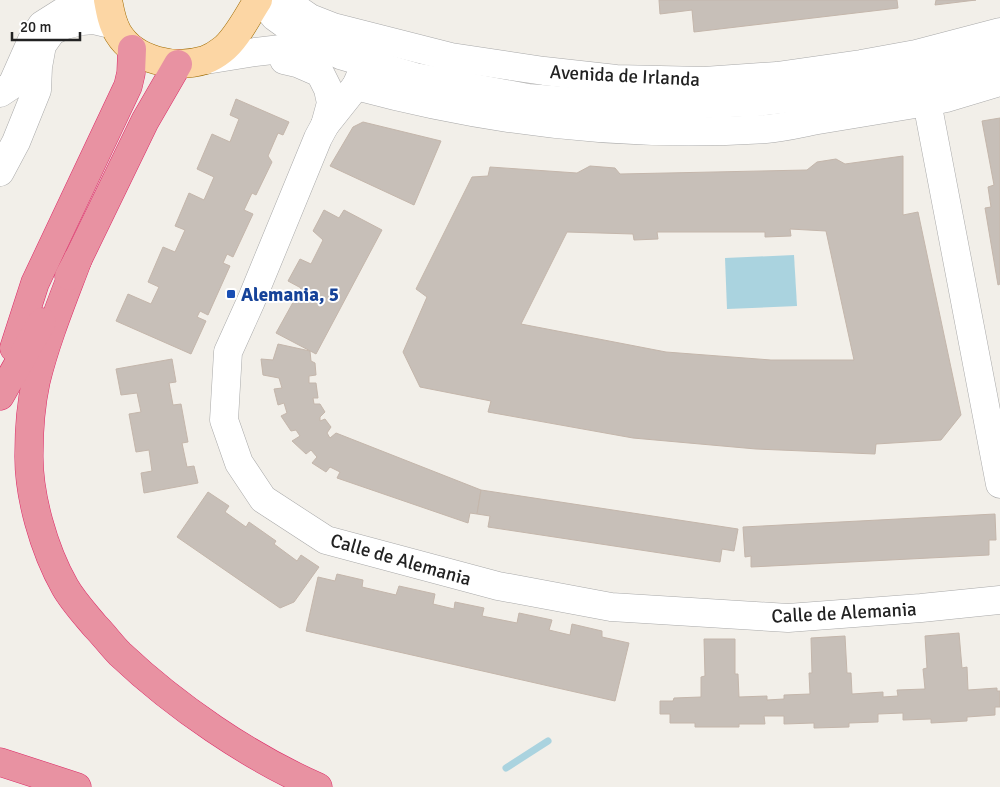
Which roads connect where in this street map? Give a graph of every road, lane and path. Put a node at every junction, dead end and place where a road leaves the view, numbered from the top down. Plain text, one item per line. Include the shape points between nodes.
1 (85, 0) edge
2 (259, 0) edge
3 (288, 0) edge
4 (111, 13) edge
5 (1000, 32) edge
6 (132, 49) junction
7 (255, 52) junction
8 (340, 55) junction
9 (1000, 56) edge
10 (206, 60) junction
11 (178, 64) junction
12 (361, 75) junction
13 (415, 77) junction
14 (1000, 82) edge
15 (0, 92) edge
16 (926, 102) junction
17 (455, 109) junction
18 (324, 125) junction
19 (0, 172) edge
20 (78, 260) junction
21 (35, 283) junction
22 (0, 332) edge
23 (0, 387) edge
24 (0, 396) edge
25 (1000, 484) edge
26 (1000, 600) edge
27 (0, 762) edge
28 (78, 787) edge
29 (318, 787) edge

1 - 15 street via 42,26 32,40 12,85
2 - 8 street, Avenida de Irlanda via 293,30
2 - 10 main road via 223,49
3 - 5 street, Avenida de Irlanda via 310,18 401,45 469,60 616,79 704,80 777,76 916,54
4 - 6 main road via 118,34
4 - 19 street via 93,20 65,24 52,31 42,45 37,90
6 - 11 main road via 156,61
6 - 21 highway via 128,86
7 - 8 street, Avenida de Irlanda via 281,49
7 - 10 street, Avenida de Irlanda
7 - 18 street, Avenida de Irlanda via 320,73 331,103
8 - 12 street, Avenida de Irlanda
9 - 13 street, Avenida de Irlanda via 920,78 834,93 756,102 678,105 528,98
10 - 11 main road
11 - 20 highway via 145,121
12 - 13 street, Avenida de Irlanda
12 - 17 street, Avenida de Irlanda via 421,103
12 - 18 street, Calle de Alemania
13 - 17 street, Avenida de Irlanda
14 - 16 street, Avenida de Irlanda
16 - 17 street, Avenida de Irlanda via 768,129 680,132 557,124
16 - 25 street
18 - 26 street, Calle de Alemania via 228,352 224,420 238,463 263,500 326,540 498,586 611,607 788,618
20 - 24 highway
20 - 29 highway via 46,346 30,421 31,488 50,556 66,588 87,616 119,653 156,686 247,750
21 - 22 highway
21 - 23 highway
27 - 28 highway

